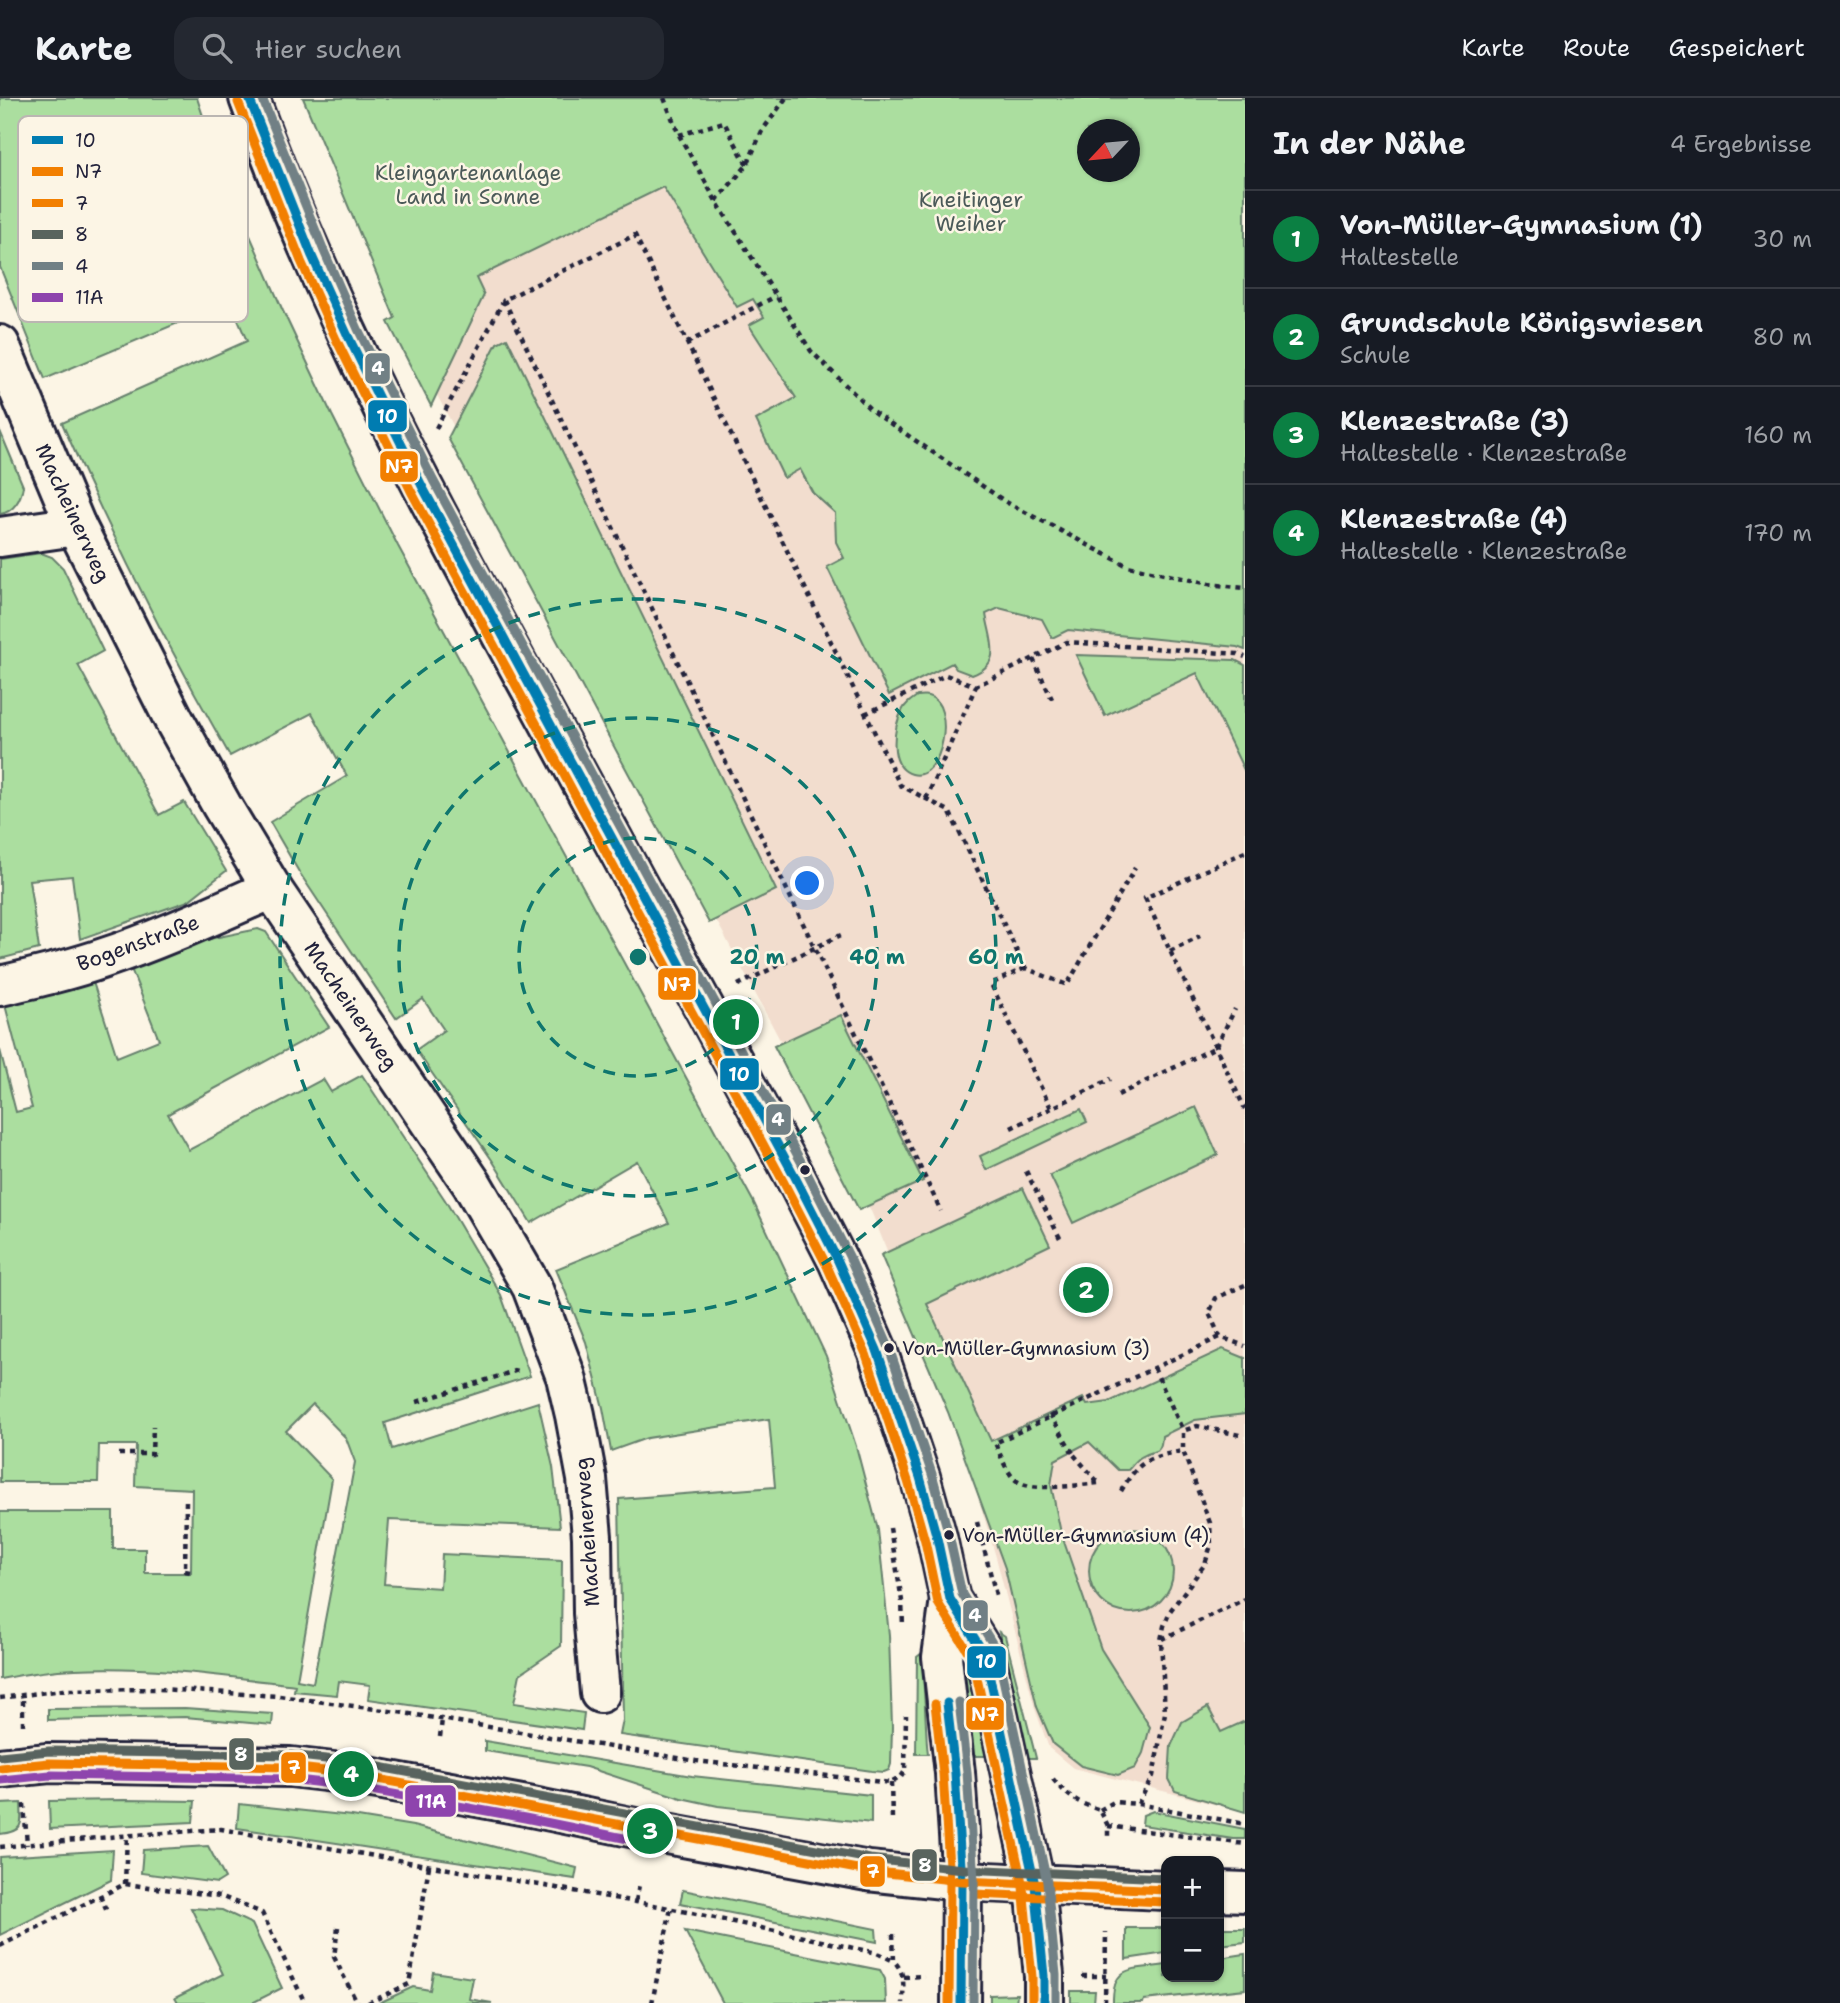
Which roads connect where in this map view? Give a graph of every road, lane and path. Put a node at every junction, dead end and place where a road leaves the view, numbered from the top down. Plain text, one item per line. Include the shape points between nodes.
1 (249, 98) edge
2 (664, 98) edge
3 (786, 98) edge
4 (679, 135) junction
5 (747, 165) junction
6 (716, 201) junction
7 (776, 296) junction
8 (504, 300) junction
9 (687, 343) junction
10 (0, 345) edge
11 (436, 429) dead end
12 (76, 526) junction
13 (0, 537) edge
14 (1245, 588) edge
15 (1245, 657) edge
16 (1033, 659) junction
17 (976, 686) junction
18 (1052, 699) dead end
19 (865, 714) junction
20 (926, 799) junction
21 (1245, 852) edge
22 (1135, 868) dead end
23 (272, 889) junction
24 (841, 935) dead end
25 (1200, 936) dead end
26 (815, 948) junction
27 (1170, 951) junction
28 (1025, 968) junction
29 (0, 986) edge
30 (734, 987) dead end
31 (1235, 1009) dead end
32 (1216, 1047) junction
33 (1111, 1079) dead end
34 (1118, 1095) dead end
35 (1051, 1108) junction
36 (1245, 1109) edge
37 (1011, 1128) dead end
38 (1026, 1171) dead end
39 (941, 1211) dead end
40 (1060, 1240) dead end
41 (1245, 1285) edge
42 (1220, 1336) junction
43 (1245, 1346) edge
44 (1154, 1368) junction
45 (524, 1369) dead end
46 (417, 1402) dead end
47 (1050, 1413) dead end
48 (153, 1426) dead end
49 (1183, 1432) junction
50 (1240, 1435) dead end
51 (1183, 1451) junction
52 (119, 1454) dead end
53 (1121, 1491) dead end
54 (186, 1501) dead end
55 (888, 1517) dead end
56 (190, 1572) dead end
57 (950, 1599) junction
58 (1245, 1599) edge
59 (903, 1626) dead end
60 (1161, 1640) junction
61 (600, 1693) dead end
62 (0, 1698) edge
63 (906, 1704) dead end
64 (442, 1719) junction
65 (440, 1737) dead end
66 (0, 1768) edge
67 (1051, 1776) dead end
68 (891, 1783) junction
69 (1138, 1804) junction
70 (1100, 1810) junction
71 (892, 1819) dead end
72 (1245, 1825) edge
73 (1108, 1826) junction
74 (127, 1835) junction
75 (1108, 1838) dead end
76 (1245, 1844) edge
77 (0, 1847) edge
78 (429, 1866) junction
79 (962, 1881) junction
80 (125, 1884) junction
81 (639, 1885) dead end
82 (1035, 1885) junction
83 (1161, 1889) edge
84 (1224, 1891) edge
85 (1245, 1892) edge
86 (100, 1896) junction
87 (636, 1902) junction
88 (671, 1908) junction
89 (108, 1913) dead end
90 (338, 1927) dead end
91 (1106, 1932) dead end
92 (893, 1934) dead end
93 (0, 1946) edge
94 (894, 1961) junction
95 (928, 1976) dead end
96 (1073, 1976) dead end
97 (1106, 1976) junction
98 (904, 1977) junction
99 (305, 2003) edge
100 (356, 2003) edge
101 (368, 2003) edge
102 (652, 2003) edge
103 (903, 2003) edge
104 (961, 2003) edge
105 (1044, 2003) edge
106 (1105, 2003) edge

1 - 57 street via 282,187 385,415 838,1261 902,1418
2 - 4 path
3 - 5 path via 762,131
4 - 5 path via 724,122
4 - 6 path
5 - 6 path
6 - 7 path
7 - 9 path
7 - 14 path via 811,351 872,411 1006,502 1128,566
8 - 9 path via 635,235
8 - 11 path
8 - 26 path
9 - 19 path
10 - 12 street, Macheinerweg
12 - 13 street
12 - 23 street, Macheinerweg via 174,720
15 - 16 path via 1067,642
16 - 17 path
16 - 18 path
17 - 19 path via 947,675
17 - 20 path
19 - 20 path via 900,785
20 - 28 path via 949,811
21 - 27 path via 1145,898
22 - 28 path via 1067,985
23 - 29 street, Bogenstraße via 105,958
23 - 61 street, Macheinerweg via 472,1184 532,1287 566,1377 587,1479
24 - 26 path
25 - 27 path
26 - 30 path
26 - 39 path
27 - 32 path
28 - 35 path via 991,984
31 - 32 path
32 - 34 path
32 - 36 path
33 - 35 path
35 - 37 path
38 - 40 path
41 - 42 path via 1216,1298 1209,1313
42 - 43 path
42 - 44 path
44 - 47 path, bridge via 995,1443 1011,1476 1023,1485 1098,1483 1074,1455
44 - 49 path
45 - 46 path
48 - 52 path via 152,1454
49 - 50 path via 1197,1426
49 - 51 path
51 - 53 path via 1139,1465
51 - 60 path via 1210,1522 1211,1545 1205,1564 1170,1611
54 - 56 path via 185,1571
55 - 59 path
57 - 79 street via 942,1657
57 - 82 street via 985,1655
58 - 60 path
60 - 69 path via 1165,1713 1153,1776
62 - 64 path via 63,1690 159,1689 279,1696
63 - 68 path via 905,1771
64 - 65 path
64 - 68 path via 696,1761
66 - 79 street via 49,1763 290,1767 351,1774 869,1871
67 - 70 path via 1079,1803
68 - 71 path
69 - 70 path via 1114,1802
69 - 72 path
70 - 73 path
73 - 75 path
73 - 76 path
74 - 77 path
74 - 78 path via 221,1829
74 - 80 path
78 - 87 path
78 - 101 path via 409,1984
79 - 82 street
79 - 104 street
80 - 86 path
80 - 99 path via 220,1896 262,1913
81 - 87 path
82 - 83 street
82 - 105 street
84 - 85 street
86 - 89 path
86 - 93 path
87 - 88 path
88 - 94 path via 877,1953
88 - 102 path
90 - 100 path via 334,1957
91 - 97 path
92 - 94 path
94 - 98 path
95 - 98 path
96 - 97 path
97 - 106 path
98 - 103 path

